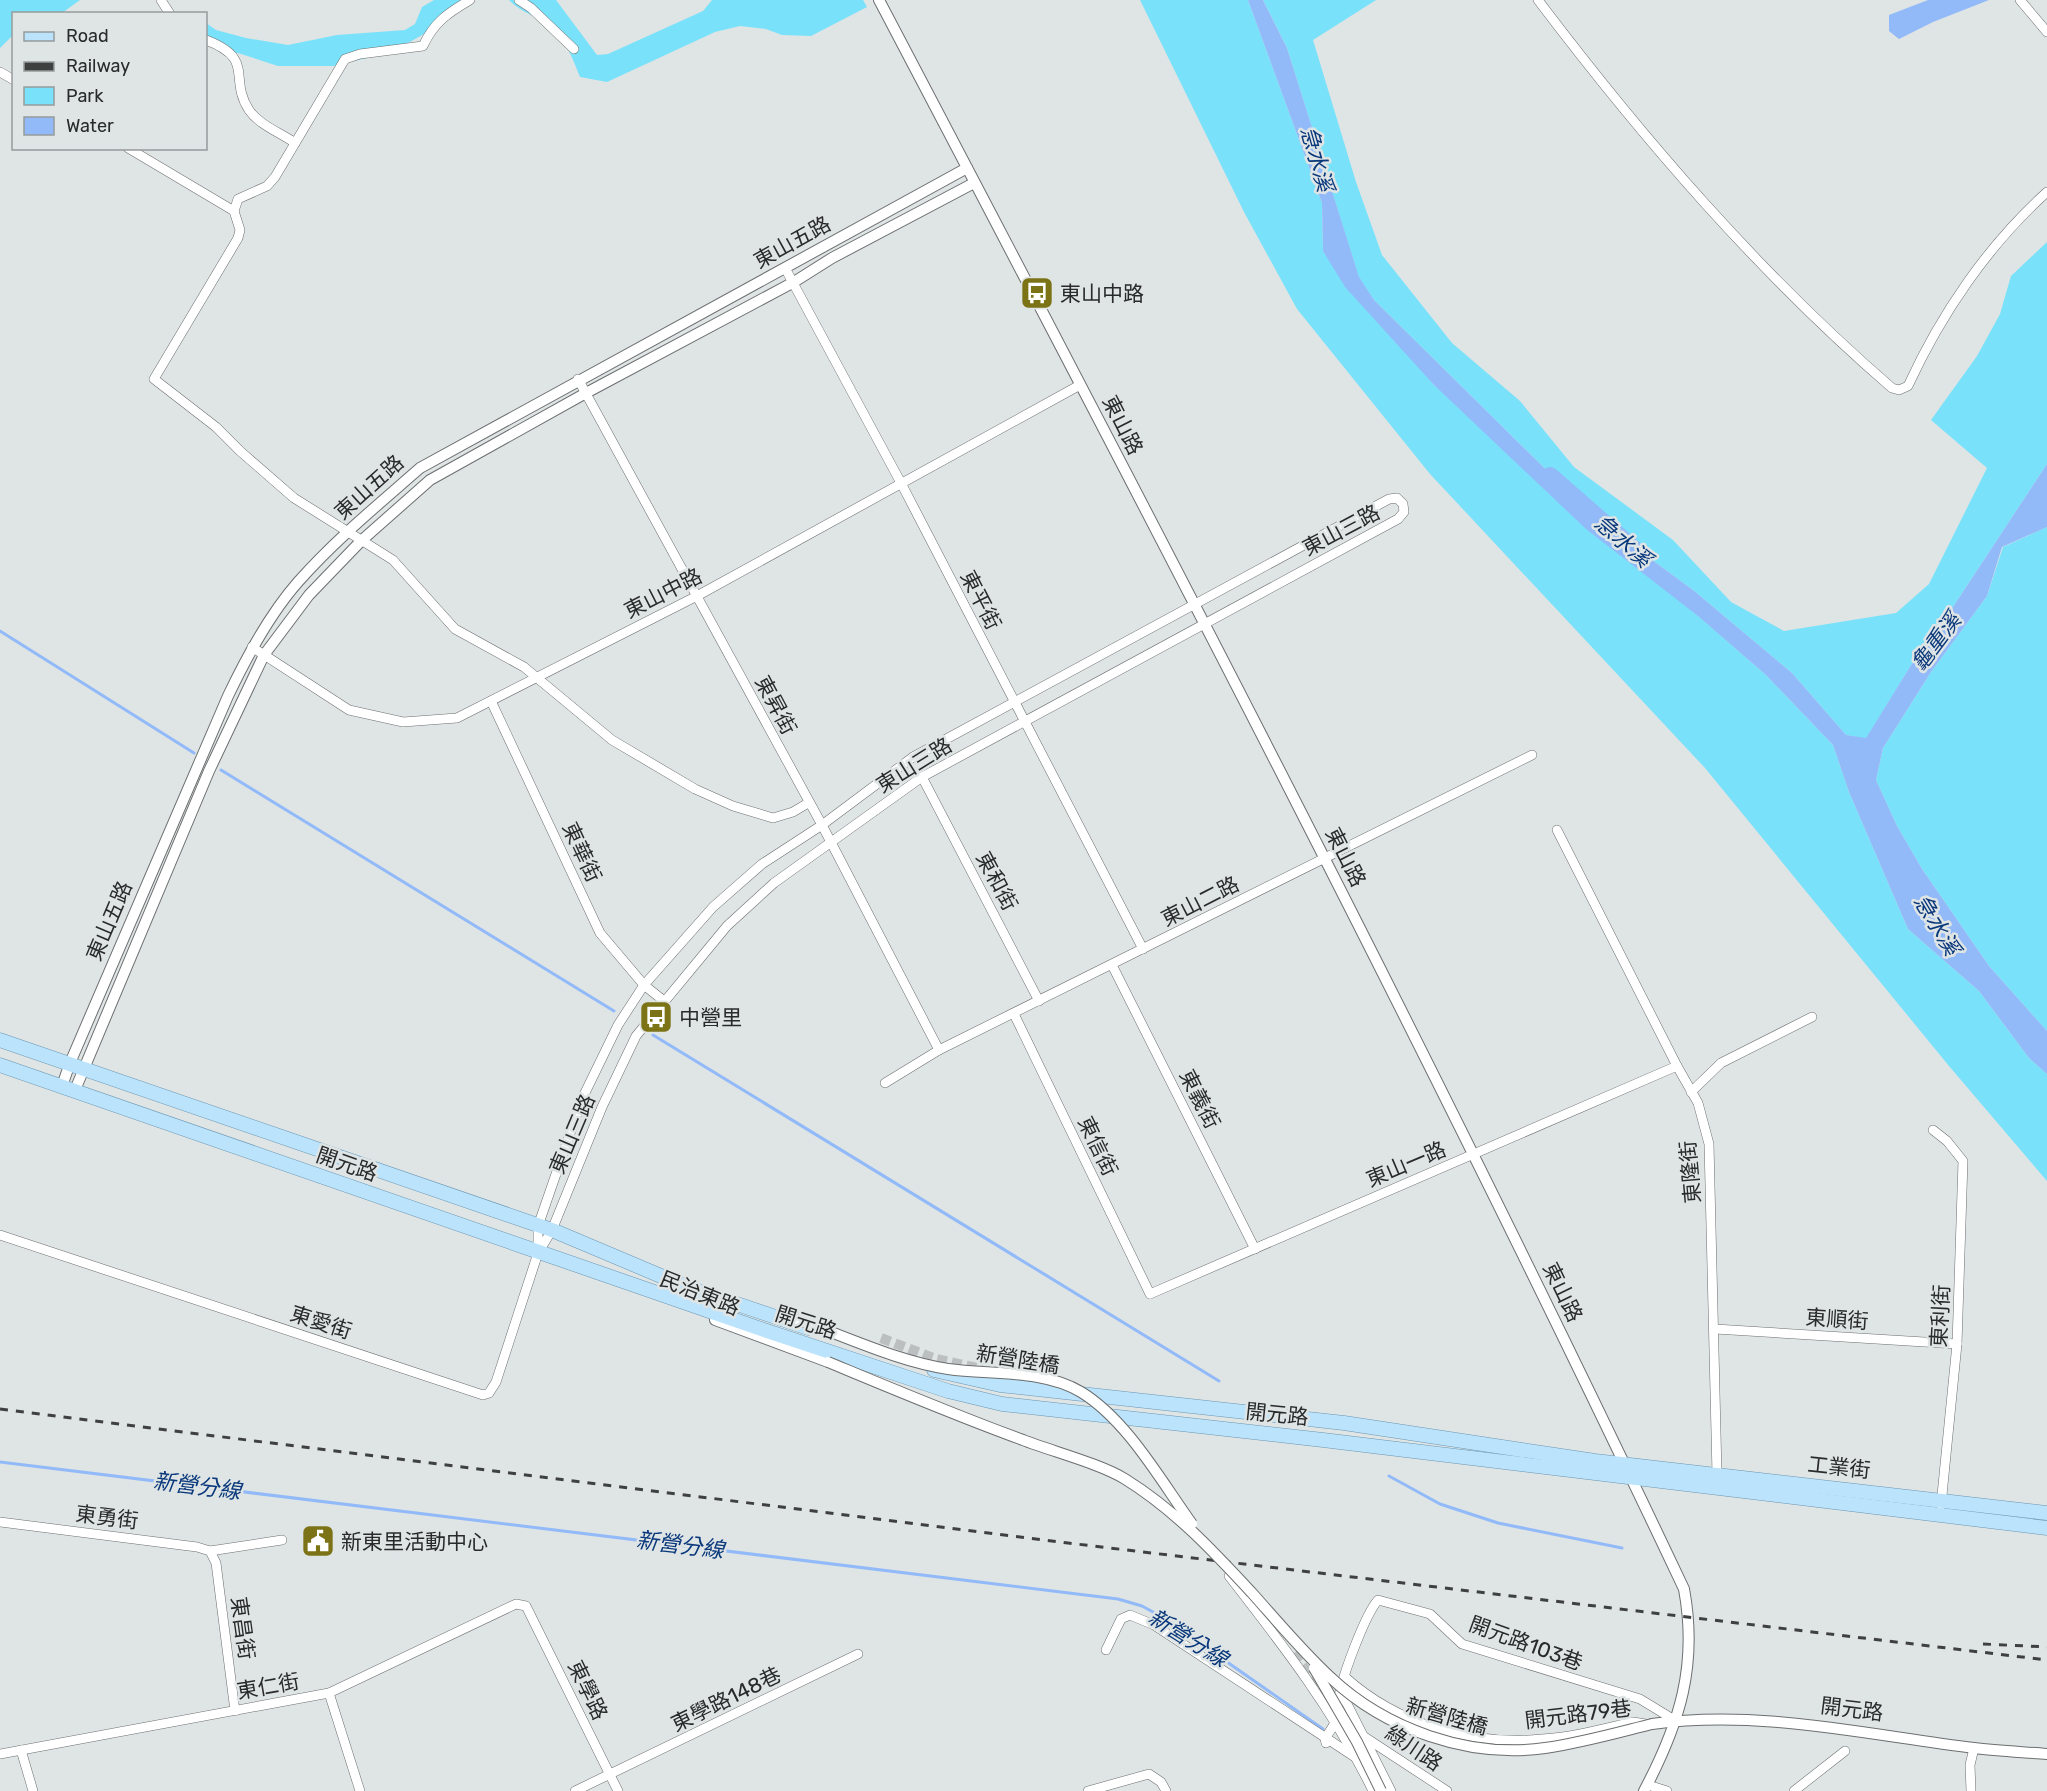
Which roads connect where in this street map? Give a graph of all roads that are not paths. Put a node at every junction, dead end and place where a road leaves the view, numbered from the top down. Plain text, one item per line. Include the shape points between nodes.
1 (470, 0) edge
2 (519, 0) edge
3 (879, 0) edge
4 (1538, 0) edge
5 (2020, 0) edge
6 (2047, 32) edge
7 (207, 41) edge
8 (574, 49) dead end
9 (295, 143) junction
10 (131, 150) edge
11 (967, 168) junction
12 (974, 183) junction
13 (2047, 192) edge
14 (234, 211) junction
15 (785, 268) junction
16 (795, 282) junction
17 (578, 379) junction
18 (1080, 385) junction
19 (586, 393) junction
20 (901, 483) junction
21 (347, 533) junction
22 (361, 541) junction
23 (698, 596) junction
24 (1193, 604) junction
25 (1203, 623) junction
26 (252, 647) junction
27 (264, 655) junction
28 (536, 677) junction
29 (491, 701) junction
30 (1014, 703) junction
31 (1024, 722) junction
32 (1532, 755) dead end
33 (922, 777) junction
34 (808, 803) junction
35 (822, 825) junction
36 (1557, 830) dead end
37 (830, 843) junction
38 (1325, 859) junction
39 (1143, 950) junction
40 (1112, 965) junction
41 (644, 986) junction
42 (664, 1001) junction
43 (1039, 1001) junction
44 (1014, 1014) junction
45 (1812, 1017) dead end
46 (0, 1040) edge
47 (939, 1050) junction
48 (70, 1063) junction
49 (0, 1065) edge
50 (1677, 1066) junction
51 (84, 1068) junction
52 (885, 1083) dead end
53 (69, 1088) junction
54 (1691, 1092) junction
55 (1933, 1130) dead end
56 (1475, 1154) junction
57 (538, 1226) junction
58 (552, 1230) junction
59 (0, 1235) edge
60 (597, 1248) junction
61 (1255, 1249) junction
62 (538, 1253) junction
63 (592, 1271) junction
64 (1150, 1294) joint
65 (796, 1319) joint
66 (1715, 1329) junction
67 (1957, 1344) junction
68 (828, 1362) joint
69 (973, 1429) dead end
70 (997, 1429) dead end
71 (1625, 1464) junction
72 (1717, 1474) junction
73 (1632, 1479) junction
74 (1942, 1499) junction
75 (2047, 1513) edge
76 (1940, 1515) junction
77 (0, 1522) edge
78 (2047, 1528) edge
79 (282, 1540) dead end
80 (1204, 1541) junction
81 (210, 1551) junction
82 (1229, 1576) dead end
83 (526, 1606) joint
84 (1295, 1641) junction
85 (1106, 1650) dead end
86 (858, 1654) dead end
87 (1345, 1677) junction
88 (1340, 1691) junction
89 (330, 1693) junction
90 (235, 1711) junction
91 (1676, 1721) junction
92 (1337, 1723) junction
93 (1652, 1725) junction
94 (1362, 1735) junction
95 (1325, 1741) junction
96 (1974, 1748) junction
97 (21, 1750) junction
98 (1845, 1750) dead end
99 (0, 1754) edge
100 (2047, 1754) edge
101 (1358, 1759) junction
102 (609, 1774) junction
103 (1646, 1788) edge
104 (33, 1791) edge
105 (360, 1791) edge
106 (575, 1791) edge
107 (618, 1791) edge
108 (1088, 1791) edge
109 (1166, 1791) edge
110 (1373, 1791) edge
111 (1382, 1791) edge
112 (1391, 1791) edge
113 (1446, 1791) edge
114 (1667, 1791) edge
115 (1794, 1791) edge
116 (1971, 1791) edge

1 - 9 street via 442,17 423,46 345,59
2 - 8 street
3 - 11 street, 東山路
4 - 13 street via 1599,80 1714,214 1842,344 1892,388 1908,386 1958,297 1995,247
5 - 6 street
7 - 9 street via 230,53 237,62 249,110
9 - 14 street via 267,186 238,199
10 - 14 street
11 - 12 street, 東山路
11 - 15 street, 東山五路
12 - 16 street, 東山五路 via 832,258
12 - 18 street, 東山路
14 - 21 street via 240,230 238,238 154,379 216,427 294,498
15 - 16 street, 東平街
15 - 17 street, 東山五路
16 - 19 street, 東山五路
16 - 20 street, 東平街
17 - 19 street, 東昇街
17 - 21 street, 東山五路 via 420,468
18 - 20 street, 東山中路
18 - 24 street, 東山路
19 - 22 street, 東山五路 via 430,480
19 - 23 street, 東昇街
20 - 23 street, 東山中路
20 - 30 street, 東平街
21 - 22 street
21 - 26 street, 東山五路 via 297,582
22 - 27 street, 東山五路 via 309,595
22 - 28 street via 393,560 455,629 500,651
23 - 28 street, 東山中路
23 - 34 street, 東昇街
24 - 25 street, 東山路
24 - 25 street, 東山三路 via 1389,499 1397,498 1403,504 1404,512 1398,519
24 - 30 street, 東山三路
25 - 31 street, 東山三路
25 - 38 street, 東山路
26 - 27 street, 東山中路
26 - 48 street, 東山五路 via 197,764
27 - 29 street, 東山中路 via 349,710 403,723 457,718
27 - 51 street, 東山五路 via 209,771
28 - 29 street, 東山中路
28 - 34 street via 612,740 695,789 772,818
29 - 41 street, 東華街 via 600,933
30 - 31 street, 東平街
30 - 35 street, 東山三路 via 913,757
31 - 33 street, 東山三路
31 - 39 street, 東平街
32 - 38 street, 東山二路
33 - 37 street, 東山三路
33 - 43 street, 東和街
34 - 35 street, 東昇街
35 - 37 street, 東昇街
35 - 41 street, 東山三路 via 762,864 713,907
36 - 50 street, 東隆街
37 - 42 street, 東山三路 via 774,883 727,926
37 - 47 street, 東昇街
38 - 39 street, 東山二路
38 - 56 street, 東山路
39 - 40 street, 東山二路
40 - 43 street, 東山二路
40 - 61 street, 東義街
41 - 42 street, 東華街
41 - 57 street, 東山三路 via 618,1025 582,1099
42 - 58 street, 東山三路 via 636,1036
43 - 44 street, 東山二路
44 - 47 street, 東山二路
44 - 64 street, 東信街
45 - 54 street via 1721,1063
46 - 48 main road, 開元路
47 - 52 street, 東山二路
48 - 51 main road, 開元路
48 - 53 street, 東山五路
49 - 53 main road, 開元路
50 - 54 street, 東隆街
50 - 56 street, 東山一路
51 - 53 street, 東山五路
51 - 57 main road, 開元路
53 - 62 main road, 開元路
54 - 66 street, 東隆街 via 1698,1103 1709,1144
55 - 67 street, 東利街 via 1963,1161
56 - 61 street, 東山一路
56 - 71 street, 東山路
57 - 58 main road, 開元路
57 - 62 street, 東山三路
58 - 60 main road, 開元路
58 - 62 street, 東山三路
59 - 62 street, 東愛街 via 483,1395 496,1382
60 - 65 street, 開元路
60 - 71 main road, 開元路 via 687,1287 938,1372 1000,1386 1344,1423
61 - 64 street, 東山一路
62 - 63 main road, 開元路
63 - 68 street, 民治東路
63 - 73 main road, 開元路 via 948,1391 1002,1404
65 - 80 street, 新營陸橋, bridge via 946,1368 1052,1381 1080,1391 1119,1425
66 - 67 street, 東順街
66 - 72 street, 東隆街
67 - 74 street, 東利街
68 - 80 street, 新營陸橋, bridge via 949,1413 1122,1477 1165,1506
69 - 70 street
71 - 72 main road, 工業街
71 - 73 street, 東山路
72 - 74 main road, 工業街
73 - 76 main road, 工業街
73 - 91 street, 東山路 via 1686,1600 1690,1642 1685,1694
74 - 75 main road, 工業街
74 - 76 street, 東利街
76 - 78 main road, 工業街
77 - 81 street, 東勇街
79 - 81 street
80 - 84 street, 新營陸橋, bridge
81 - 90 street, 東昌街 via 216,1563
82 - 92 street
83 - 89 street, 東仁街 via 510,1606
83 - 102 street, 東學路
84 - 93 street, 新營陸橋, bridge via 1329,1677 1372,1709 1424,1734 1465,1745 1502,1750 1543,1749
84 - 111 street, 新營陸橋, bridge via 1338,1707
85 - 95 street via 1121,1619 1130,1615 1154,1624
86 - 102 street, 東學路148巷
87 - 88 street, 開元路103巷
87 - 91 street, 開元路103巷 via 1369,1610 1378,1600 1431,1614 1462,1644 1640,1699
87 - 93 street, 開元路79巷 via 1391,1711 1463,1735 1541,1740 1633,1722
88 - 92 street, 開元路103巷
88 - 94 street
89 - 90 street, 東仁街
89 - 105 street
90 - 97 street, 東仁街
91 - 93 street, 開元路
91 - 96 street, 開元路 via 1704,1719 1844,1728
91 - 103 street, 東山路
92 - 95 street
92 - 101 street
94 - 112 street
94 - 113 street, 綠川路
95 - 101 street
96 - 100 street, 開元路
96 - 116 street
97 - 99 street, 東仁街
97 - 104 street
98 - 115 street
101 - 110 street
102 - 106 street, 東學路148巷
102 - 107 street, 東學路
103 - 114 street
108 - 109 street via 1144,1774 1155,1777

